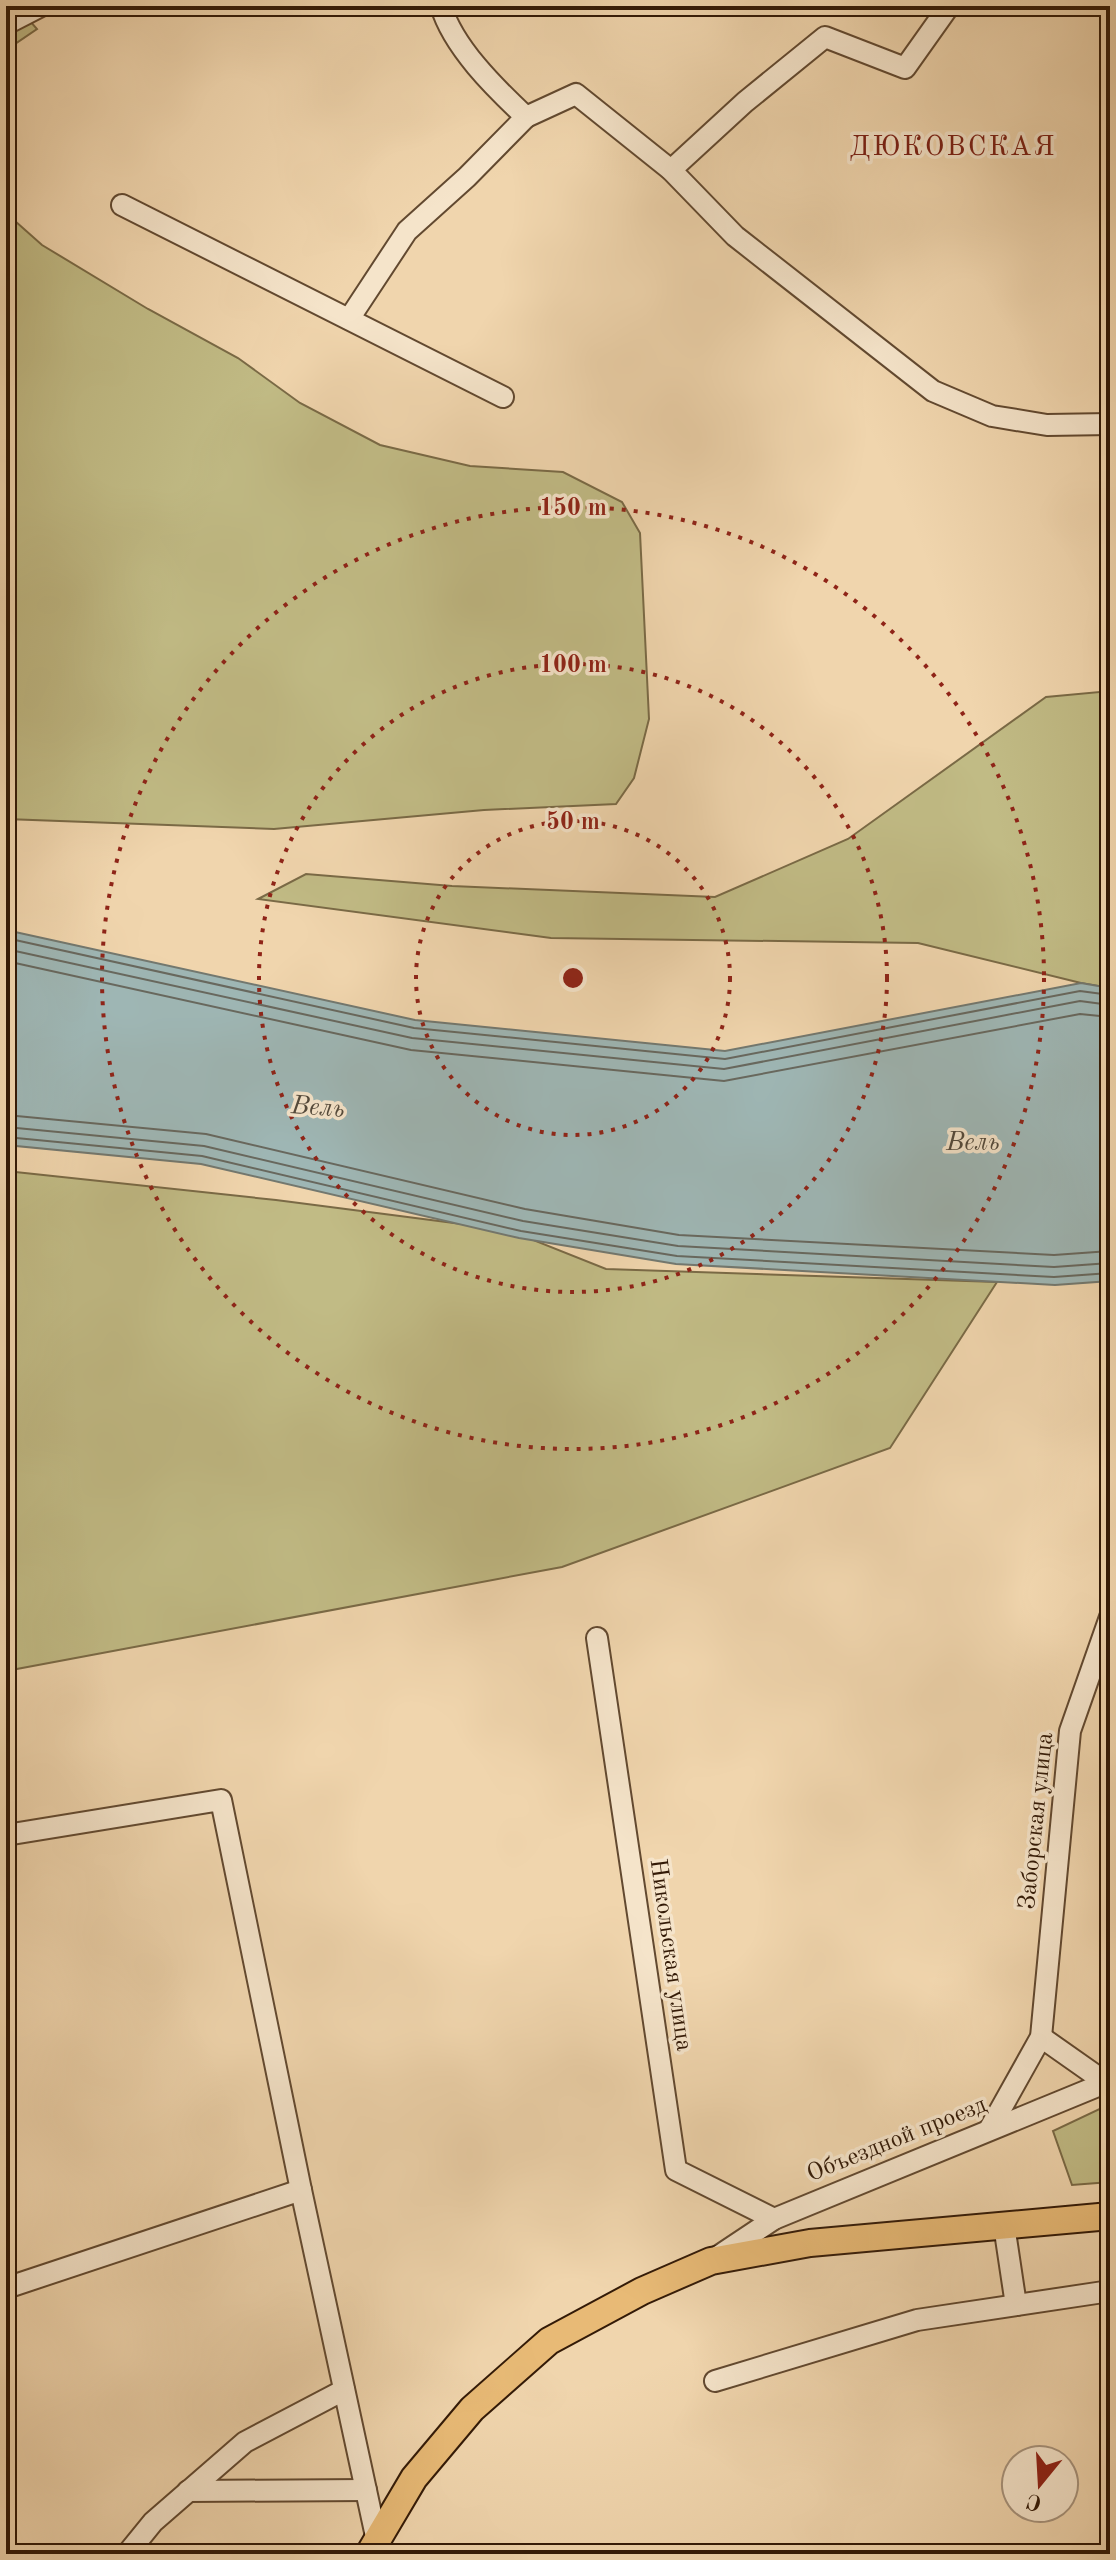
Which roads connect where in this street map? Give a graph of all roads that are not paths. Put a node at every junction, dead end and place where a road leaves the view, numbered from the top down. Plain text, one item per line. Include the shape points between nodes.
1 (41, 6) edge
2 (441, 6) edge
3 (949, 6) edge
4 (6, 24) edge
5 (526, 117) junction
6 (671, 170) junction
7 (122, 205) dead end
8 (349, 319) junction
9 (503, 397) dead end
10 (1110, 424) edge
11 (1110, 1617) edge
12 (597, 1638) dead end
13 (6, 1835) edge
14 (1041, 2037) junction
15 (1108, 2082) edge
16 (989, 2130) junction
17 (301, 2190) junction
18 (1110, 2216) edge
19 (774, 2219) junction
20 (1004, 2225) junction
21 (711, 2261) junction
22 (6, 2288) edge
23 (1110, 2291) edge
24 (1016, 2305) junction
25 (715, 2381) dead end
26 (344, 2390) junction
27 (366, 2490) junction
28 (188, 2491) junction
29 (373, 2547) edge
30 (127, 2554) edge

1 - 4 street
2 - 5 street via 445,21 487,80
3 - 6 street via 905,68 825,37
5 - 6 street via 576,94
5 - 8 street via 407,231
6 - 10 street via 735,236 933,391 992,416 1047,425
7 - 8 street
8 - 9 street
11 - 14 street, Заборская улица via 1070,1731
12 - 19 street, Никольская улица via 676,2170
13 - 17 street via 221,1800
14 - 15 street
14 - 16 street
15 - 16 street, Объездной проезд
16 - 19 street, Объездной проезд
17 - 22 street
17 - 26 street
18 - 20 main road
19 - 21 street, Объездной проезд
20 - 21 main road via 810,2243
20 - 24 street
21 - 29 main road via 549,2341 472,2409 414,2478
23 - 24 street
24 - 25 street via 917,2320
26 - 27 street
26 - 28 street via 245,2442
27 - 28 street
27 - 29 street
28 - 30 street

